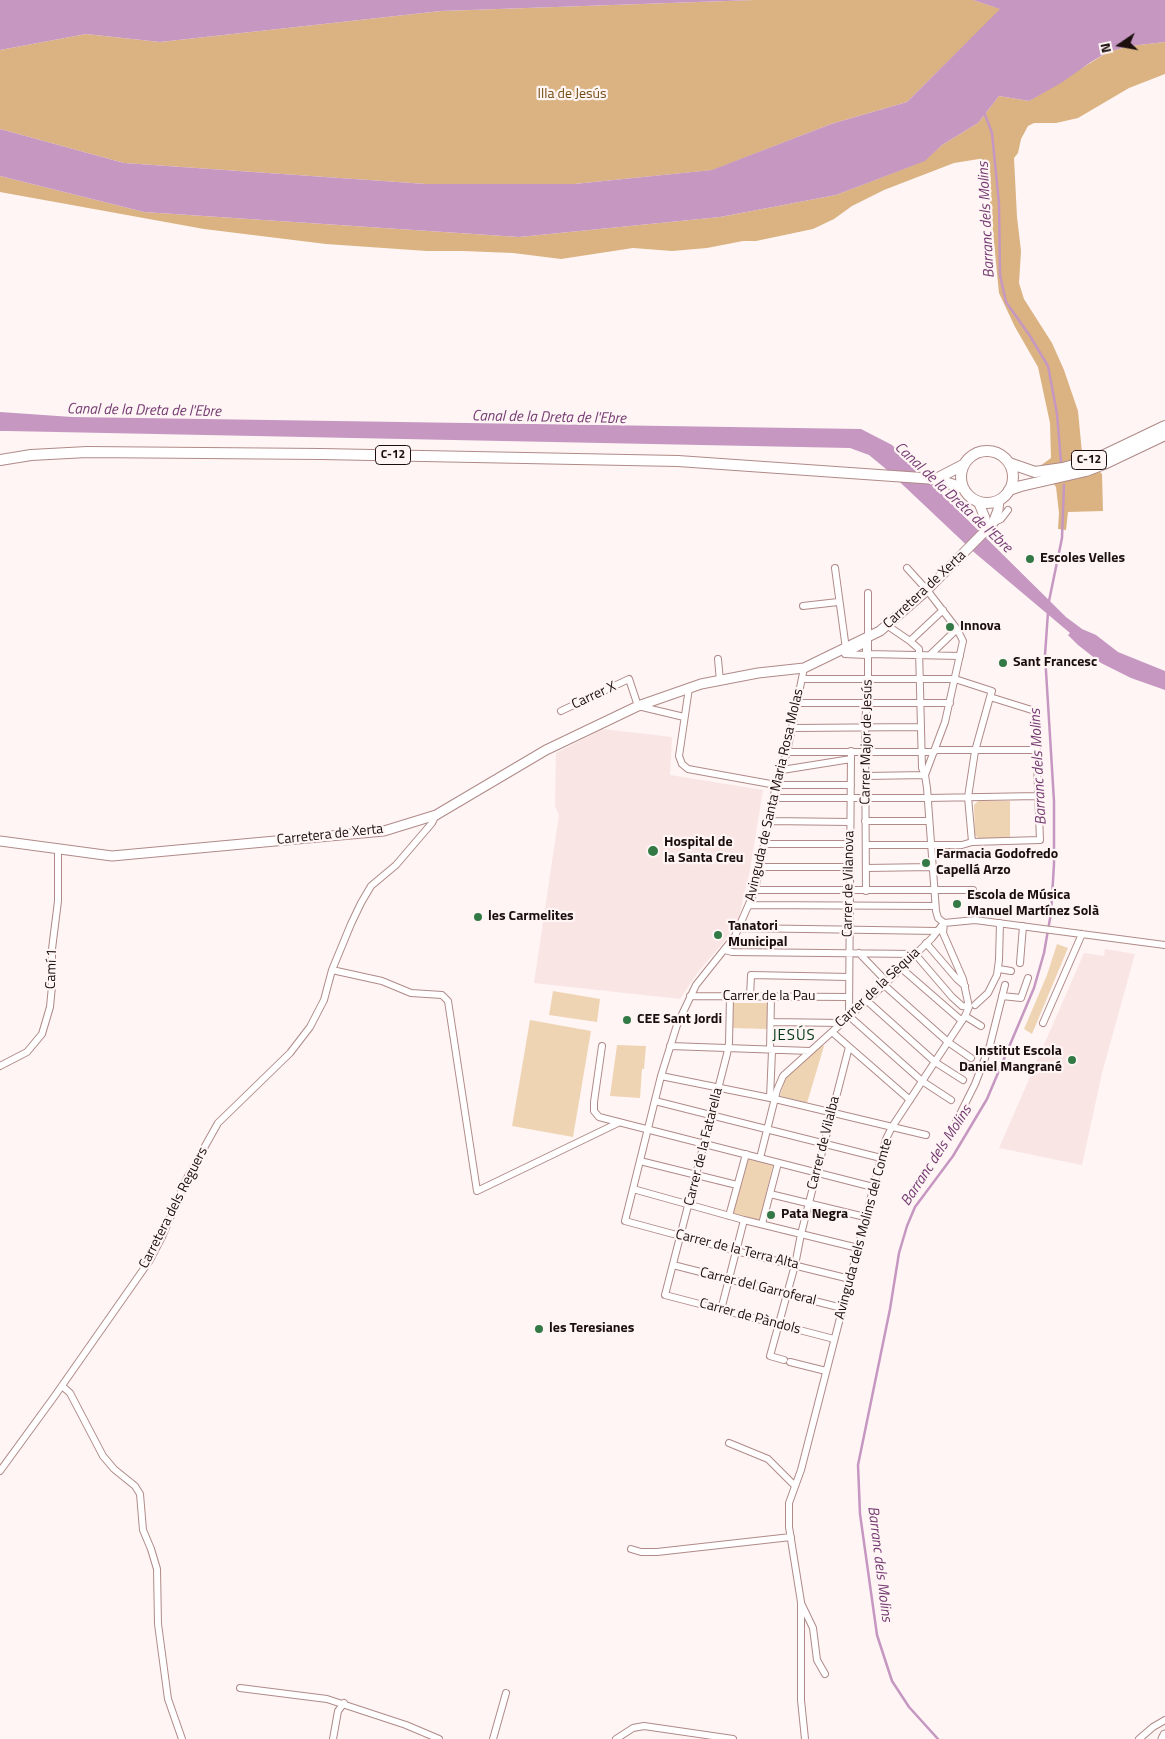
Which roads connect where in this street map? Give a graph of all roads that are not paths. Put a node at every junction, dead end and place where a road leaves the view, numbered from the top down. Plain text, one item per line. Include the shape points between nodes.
1 (1165, 426) edge
2 (1165, 435) edge
3 (0, 460) edge
4 (1009, 464) junction
5 (963, 465) junction
6 (935, 479) junction
7 (963, 488) junction
8 (1009, 490) junction
9 (978, 501) junction
10 (999, 502) junction
11 (1008, 510) joint
12 (985, 518) junction
13 (993, 523) junction
14 (984, 533) junction
15 (835, 568) dead end
16 (907, 568) dead end
17 (927, 590) junction
18 (868, 593) dead end
19 (838, 602) junction
20 (803, 606) dead end
21 (943, 610) junction
22 (888, 626) junction
23 (957, 628) junction
24 (869, 638) junction
25 (910, 641) junction
26 (845, 651) junction
27 (868, 654) junction
28 (919, 655) junction
29 (930, 655) junction
30 (960, 656) junction
31 (718, 659) dead end
32 (804, 668) junction
33 (802, 679) junction
34 (868, 679) junction
35 (919, 679) junction
36 (955, 679) junction
37 (720, 680) junction
38 (689, 688) junction
39 (990, 697) junction
40 (797, 703) junction
41 (920, 703) junction
42 (950, 703) junction
43 (865, 704) junction
44 (638, 706) junction
45 (561, 711) dead end
46 (684, 717) junction
47 (864, 727) junction
48 (920, 727) junction
49 (792, 728) junction
50 (1037, 750) junction
51 (851, 751) junction
52 (865, 751) junction
53 (934, 751) junction
54 (975, 751) junction
55 (787, 752) junction
56 (921, 752) junction
57 (851, 759) junction
58 (782, 770) junction
59 (866, 776) junction
60 (925, 776) junction
61 (776, 785) junction
62 (851, 785) junction
63 (1038, 796) junction
64 (866, 797) junction
65 (968, 797) junction
66 (774, 798) junction
67 (850, 798) junction
68 (927, 798) junction
69 (436, 815) junction
70 (769, 821) junction
71 (865, 821) junction
72 (929, 821) junction
73 (850, 822) junction
74 (0, 841) edge
75 (972, 842) junction
76 (764, 844) junction
77 (850, 844) junction
78 (930, 844) junction
79 (866, 845) junction
80 (58, 850) junction
81 (760, 867) junction
82 (849, 867) junction
83 (932, 867) junction
84 (866, 868) junction
85 (755, 890) junction
86 (934, 890) junction
87 (973, 890) dead end
88 (849, 891) junction
89 (866, 891) junction
90 (750, 905) junction
91 (849, 906) junction
92 (935, 906) junction
93 (944, 923) junction
94 (1000, 923) junction
95 (1023, 926) junction
96 (739, 928) junction
97 (848, 929) junction
98 (938, 931) junction
99 (1082, 934) junction
100 (926, 943) junction
101 (1165, 945) edge
102 (726, 948) junction
103 (848, 953) junction
104 (859, 953) junction
105 (915, 954) junction
106 (1020, 963) dead end
107 (901, 968) junction
108 (999, 969) junction
109 (332, 970) junction
110 (1011, 971) dead end
111 (849, 976) junction
112 (1028, 978) dead end
113 (886, 984) junction
114 (1004, 985) dead end
115 (965, 986) junction
116 (690, 996) junction
117 (849, 996) junction
118 (1002, 996) junction
119 (730, 997) junction
120 (750, 997) junction
121 (771, 997) junction
122 (866, 1000) junction
123 (972, 1006) junction
124 (849, 1016) junction
125 (963, 1019) junction
126 (771, 1022) junction
127 (841, 1023) junction
128 (1043, 1023) dead end
129 (981, 1026) dead end
130 (832, 1032) junction
131 (948, 1042) junction
132 (602, 1046) dead end
133 (670, 1046) junction
134 (849, 1047) junction
135 (728, 1049) junction
136 (771, 1050) junction
137 (810, 1051) junction
138 (971, 1058) dead end
139 (935, 1062) junction
140 (0, 1066) edge
141 (662, 1076) junction
142 (963, 1080) dead end
143 (922, 1081) junction
144 (719, 1088) junction
145 (772, 1098) junction
146 (910, 1100) junction
147 (951, 1100) dead end
148 (655, 1101) junction
149 (832, 1112) junction
150 (712, 1115) junction
151 (956, 1122) dead end
152 (618, 1123) junction
153 (892, 1127) junction
154 (648, 1129) junction
155 (768, 1129) junction
156 (926, 1135) dead end
157 (824, 1143) junction
158 (705, 1144) junction
159 (746, 1154) junction
160 (760, 1158) junction
161 (881, 1158) junction
162 (640, 1161) junction
163 (778, 1163) junction
164 (817, 1173) junction
165 (697, 1175) junction
166 (737, 1185) junction
167 (873, 1187) junction
168 (633, 1189) junction
169 (770, 1194) junction
170 (809, 1203) junction
171 (689, 1204) junction
172 (729, 1216) junction
173 (866, 1217) junction
174 (744, 1220) junction
175 (625, 1221) joint
176 (762, 1224) junction
177 (801, 1234) junction
178 (681, 1236) junction
179 (858, 1248) junction
180 (736, 1251) junction
181 (673, 1265) junction
182 (795, 1266) junction
183 (729, 1279) junction
184 (850, 1279) junction
185 (786, 1294) junction
186 (665, 1295) joint
187 (842, 1308) junction
188 (721, 1310) junction
189 (778, 1324) junction
190 (834, 1339) junction
191 (826, 1371) junction
192 (62, 1386) junction
193 (729, 1443) dead end
194 (0, 1471) edge
195 (795, 1486) junction
196 (791, 1536) junction
197 (631, 1549) dead end
198 (801, 1602) junction
199 (826, 1674) dead end
200 (240, 1688) dead end
201 (506, 1694) dead end
202 (344, 1703) junction
203 (1165, 1720) edge
204 (1153, 1727) junction
205 (1165, 1727) edge
206 (1165, 1735) edge
207 (182, 1739) edge
208 (333, 1739) edge
209 (439, 1739) edge
210 (493, 1739) edge
211 (616, 1739) edge
212 (733, 1739) edge
213 (805, 1739) edge
214 (1139, 1739) edge
215 (1163, 1739) edge

1 - 4 main road, C-12 via 1098,458 1063,468 1035,472
2 - 8 main road, C-12 via 1095,468
3 - 6 main road, C-12 via 87,452 566,458 678,461
4 - 5 main road, C-12 via 999,454 985,450 976,453
4 - 8 main road via 1013,477
5 - 6 main road, C-12
5 - 7 main road
6 - 7 main road, C-12
7 - 9 main road, C-12
8 - 10 main road, C-12
9 - 10 main road
9 - 12 main road
10 - 11 main road
10 - 13 main road
11 - 13 street, Carretera de Xerta
12 - 13 main road
12 - 14 main road
13 - 14 main road, Carretera de Xerta
14 - 17 main road, Carretera de Xerta
15 - 19 street
16 - 17 street
17 - 21 street
17 - 22 main road, Carretera de Xerta
18 - 24 street, Carrer Major de Jesús
19 - 20 street
19 - 26 street
21 - 23 street
21 - 25 street
22 - 24 main road, Carretera de Xerta
22 - 25 street
23 - 29 street
23 - 30 street via 963,641
24 - 26 main road, Carretera de Xerta
24 - 27 street, Carrer Major de Jesús
25 - 28 street via 919,649
26 - 32 main road, Carretera de Xerta
27 - 28 street
27 - 34 street, Carrer Major de Jesús
28 - 29 street
28 - 35 street
29 - 30 street
30 - 36 street
31 - 37 street
32 - 33 street, Avinguda de Santa Maria Rosa Molas
32 - 37 main road, Carretera de Xerta
33 - 34 street
33 - 40 street, Avinguda de Santa Maria Rosa Molas
34 - 35 street
34 - 43 street, Carrer Major de Jesús
35 - 36 street
35 - 41 street
36 - 39 street via 992,691
36 - 42 street
37 - 38 main road, Carretera de Xerta
38 - 44 main road, Carretera de Xerta
38 - 46 street
39 - 50 street via 1035,711
39 - 54 street
40 - 43 street
40 - 49 street, Avinguda de Santa Maria Rosa Molas
41 - 42 street
41 - 43 street
41 - 48 street
42 - 53 street
43 - 47 street, Carrer Major de Jesús
44 - 45 street, Carrer X via 629,679
44 - 46 street
44 - 69 main road, Carretera de Xerta via 546,750
46 - 61 street via 679,756 688,769
47 - 48 street
47 - 49 street
47 - 52 street, Carrer Major de Jesús
48 - 56 street
49 - 55 street, Avinguda de Santa Maria Rosa Molas
50 - 54 street
50 - 63 street
51 - 52 street
51 - 55 street
51 - 57 street, Carrer de Vilanova
52 - 56 street
52 - 59 street, Carrer Major de Jesús
53 - 54 street
53 - 56 street
53 - 60 street
54 - 65 street
55 - 58 street, Avinguda de Santa Maria Rosa Molas
56 - 60 street
57 - 58 street
57 - 62 street, Carrer de Vilanova
58 - 61 street, Avinguda de Santa Maria Rosa Molas
59 - 60 street
59 - 64 street, Carrer Major de Jesús
60 - 68 street
61 - 62 street
61 - 66 street, Avinguda de Santa Maria Rosa Molas
62 - 67 street, Carrer de Vilanova
63 - 65 street
63 - 75 street via 1040,840
64 - 67 street
64 - 68 street
64 - 71 street, Carrer Major de Jesús
65 - 68 street
65 - 75 street
66 - 67 street
66 - 70 street, Avinguda de Santa Maria Rosa Molas
67 - 73 street, Carrer de Vilanova
68 - 72 street
69 - 80 main road, Carretera de Xerta via 384,831 365,833 112,856
69 - 109 street, Carretera dels Reguers via 396,865 371,886
70 - 73 street
70 - 76 street, Avinguda de Santa Maria Rosa Molas
71 - 72 street
71 - 79 street, Carrer Major de Jesús
72 - 78 street
73 - 77 street, Carrer de Vilanova
74 - 80 main road, Carretera de Xerta
75 - 78 street via 962,845
76 - 77 street
76 - 81 street, Avinguda de Santa Maria Rosa Molas
77 - 82 street, Carrer de Vilanova
78 - 79 street
78 - 83 street
79 - 84 street, Carrer Major de Jesús
80 - 140 street, Camí 1 via 58,901 50,1007 42,1034 27,1052
81 - 82 street
81 - 85 street, Avinguda de Santa Maria Rosa Molas
82 - 88 street, Carrer de Vilanova
83 - 84 street
83 - 86 street
84 - 89 street, Carrer Major de Jesús
85 - 88 street
85 - 90 street, Avinguda de Santa Maria Rosa Molas
86 - 87 street
86 - 89 street
86 - 92 street
88 - 89 street
88 - 91 street, Carrer de Vilanova
90 - 91 street
90 - 96 street, Avinguda de Santa Maria Rosa Molas
91 - 92 street
91 - 97 street, Carrer de Vilanova
92 - 93 street
93 - 94 street via 975,920
93 - 98 street, Carrer de la Sèquia
93 - 115 street via 943,933
94 - 95 street
94 - 108 street
95 - 99 street
95 - 106 street
96 - 97 street
96 - 102 street, Avinguda de Santa Maria Rosa Molas
97 - 98 street
97 - 103 street, Carrer de Vilanova
98 - 100 street, Carrer de la Sèquia
99 - 101 street
99 - 128 street
100 - 105 street, Carrer de la Sèquia
100 - 115 street
102 - 103 street via 732,952
102 - 116 street, Avinguda de Santa Maria Rosa Molas
103 - 104 street
103 - 111 street, Carrer de Vilanova
104 - 105 street
104 - 113 street
105 - 107 street, Carrer de la Sèquia
105 - 123 street via 952,997 962,1006
107 - 113 street, Carrer de la Sèquia
107 - 125 street
108 - 110 street
108 - 123 street, Avinguda dels Molins del Comte via 991,989
109 - 152 street via 382,981 411,993 442,994 448,1000 477,1191
109 - 192 street, Carretera dels Reguers via 324,1000 310,1027 290,1053 218,1123 186,1180 150,1260
111 - 117 street, Carrer de Vilanova
111 - 120 street via 751,975
112 - 118 street via 1021,998
113 - 122 street, Carrer de la Sèquia
113 - 131 street
114 - 118 street
115 - 123 street
116 - 119 street, Carrer de la Pau
116 - 133 street, Avinguda de Santa Maria Rosa Molas
117 - 121 street, Carrer de la Pau
117 - 124 street, Carrer de Vilanova
118 - 151 street via 990,1045
119 - 120 street, Carrer de la Pau
119 - 135 street, Carrer de la Fatarella
120 - 121 street, Carrer de la Pau
121 - 126 street
122 - 124 street, Carrer de la Sèquia
122 - 139 street
123 - 125 street, Avinguda dels Molins del Comte
124 - 127 street, Carrer de la Sèquia
124 - 143 street
125 - 129 street
125 - 131 street, Avinguda dels Molins del Comte
126 - 127 street
126 - 136 street
127 - 130 street, Carrer de la Sèquia
130 - 134 street
130 - 137 street, Carrer de la Sèquia
131 - 138 street
131 - 139 street, Avinguda dels Molins del Comte
132 - 152 street via 594,1111 598,1118
133 - 135 street
133 - 141 street, Avinguda de Santa Maria Rosa Molas
134 - 146 street
134 - 149 street, Carrer de Vilalba
135 - 136 street
135 - 144 street, Carrer de la Fatarella
136 - 137 street
136 - 145 street
137 - 145 street, Carrer de la Sèquia via 784,1076
139 - 142 street
139 - 143 street, Avinguda dels Molins del Comte
141 - 144 street
141 - 148 street, Avinguda de Santa Maria Rosa Molas
143 - 146 street, Avinguda dels Molins del Comte
143 - 147 street
144 - 145 street
144 - 150 street, Carrer de la Fatarella
145 - 149 street
145 - 155 street
146 - 153 street, Avinguda dels Molins del Comte
148 - 150 street
148 - 154 street, Avinguda de Santa Maria Rosa Molas
149 - 153 street
149 - 157 street, Carrer de Vilalba
150 - 155 street
150 - 158 street, Carrer de la Fatarella
152 - 154 street
153 - 156 street
153 - 161 street, Avinguda dels Molins del Comte
154 - 158 street
154 - 162 street, Avinguda de Santa Maria Rosa Molas
155 - 157 street
155 - 160 street
157 - 161 street
157 - 164 street, Carrer de Vilalba
158 - 159 street
158 - 165 street, Carrer de la Fatarella
159 - 160 street
159 - 166 street
160 - 163 street
161 - 167 street, Avinguda dels Molins del Comte
162 - 165 street
162 - 168 street, Avinguda de Santa Maria Rosa Molas
163 - 164 street
163 - 169 street
164 - 167 street
164 - 170 street, Carrer de Vilalba
165 - 166 street
165 - 171 street, Carrer de la Fatarella
166 - 172 street
167 - 173 street, Avinguda dels Molins del Comte
168 - 171 street
168 - 175 street, Avinguda de Santa Maria Rosa Molas
169 - 170 street
169 - 176 street
170 - 173 street
170 - 177 street, Carrer de Vilalba
171 - 172 street
171 - 178 street, Carrer de la Fatarella
172 - 174 street
173 - 179 street, Avinguda dels Molins del Comte
174 - 176 street
174 - 180 street
175 - 178 street, Carrer de la Terra Alta
176 - 177 street
177 - 179 street
177 - 182 street, Carrer de Vilalba
178 - 180 street, Carrer de la Terra Alta
178 - 181 street, Carrer de la Fatarella
179 - 184 street, Avinguda dels Molins del Comte
180 - 182 street, Carrer de la Terra Alta
180 - 183 street
181 - 183 street, Carrer del Garroferal
181 - 186 street, Carrer de la Fatarella
182 - 184 street, Carrer de la Terra Alta
182 - 185 street, Carrer de Vilalba
183 - 185 street, Carrer del Garroferal
183 - 188 street
184 - 187 street, Avinguda dels Molins del Comte
185 - 187 street, Carrer del Garroferal
185 - 189 street, Carrer de Vilalba
186 - 188 street, Carrer de Pàndols
187 - 190 street, Avinguda dels Molins del Comte
188 - 189 street, Carrer de Pàndols
189 - 190 street, Carrer de Pàndols
189 - 191 street, Carrer de Vilalba via 770,1356
190 - 191 street, Avinguda dels Molins del Comte
191 - 195 street, Avinguda dels Molins del Comte
192 - 194 street, Carretera dels Reguers
192 - 207 street via 70,1392 108,1462 140,1494 143,1530 157,1569 158,1624 166,1690
193 - 195 street via 768,1459
195 - 196 street, Avinguda dels Molins del Comte via 789,1503
196 - 197 street via 657,1552
196 - 198 street, Avinguda dels Molins del Comte
198 - 199 street via 813,1628 817,1660
198 - 213 street via 801,1700
200 - 202 street
201 - 210 street
202 - 208 street via 338,1711
202 - 209 street
203 - 204 street
204 - 205 street
204 - 214 street
206 - 215 main road
211 - 212 street via 644,1726

